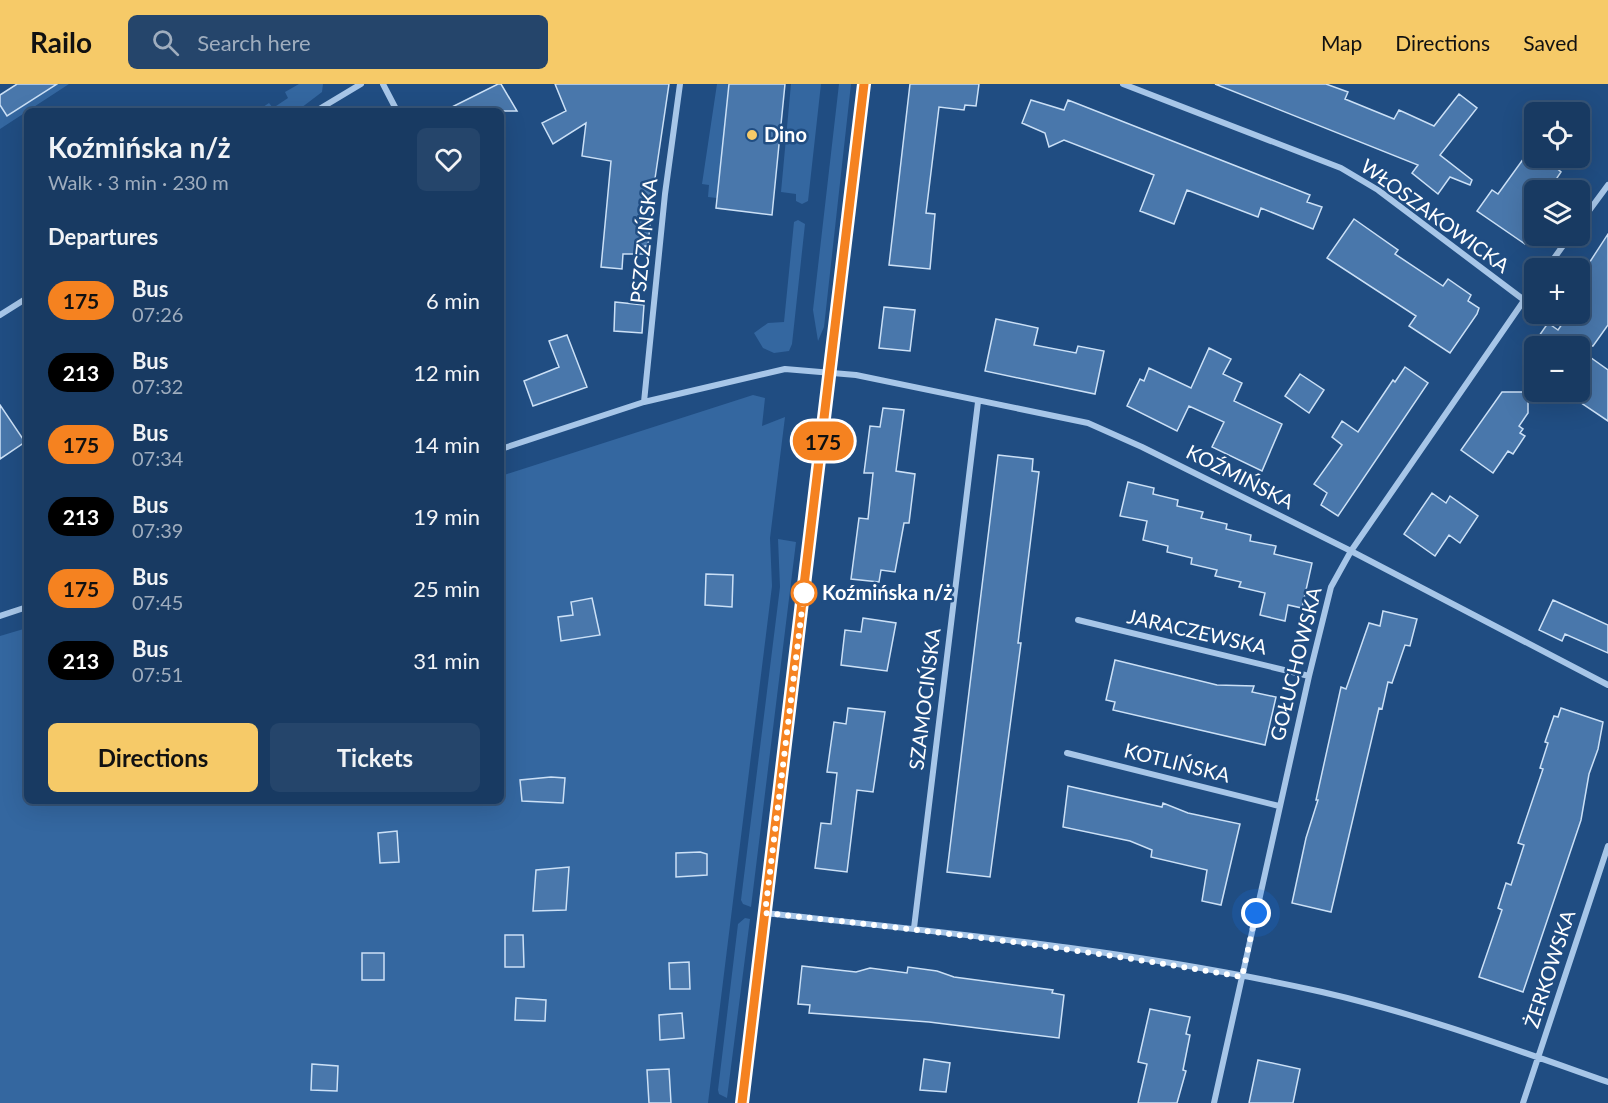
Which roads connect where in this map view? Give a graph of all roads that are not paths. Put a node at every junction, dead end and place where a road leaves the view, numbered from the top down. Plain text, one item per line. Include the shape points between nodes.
1 (361, 84) edge
2 (383, 84) edge
3 (680, 84) edge
4 (864, 84) edge
5 (1124, 84) edge
6 (321, 108) edge
7 (395, 108) edge
8 (1608, 184) edge
9 (1590, 209) edge
10 (24, 300) edge
11 (1524, 300) joint
12 (0, 315) edge
13 (831, 373) junction
14 (644, 402) junction
15 (978, 402) junction
16 (504, 448) edge
17 (1351, 551) junction
18 (24, 608) edge
19 (0, 616) edge
20 (1078, 620) dead end
21 (1309, 676) junction
22 (1608, 685) edge
23 (1067, 753) dead end
24 (1279, 806) junction
25 (1608, 846) edge
26 (765, 913) junction
27 (914, 928) junction
28 (1242, 977) junction
29 (1538, 1057) junction
30 (1608, 1082) edge
31 (742, 1103) edge
32 (1214, 1103) edge
33 (1523, 1103) edge

1 - 6 street
2 - 7 street
3 - 14 street, PSZCZYŃSKA via 664,194
4 - 13 street
5 - 11 street, WŁOSZAKOWICKA via 1341,168 1377,190
8 - 9 street
10 - 12 street
11 - 17 street, GOŁUCHOWSKA
13 - 14 street via 785,369
13 - 15 street, KOŹMIŃSKA
13 - 26 street
14 - 16 street
15 - 17 street, KOŹMIŃSKA via 1089,423
15 - 27 street, SZAMOCIŃSKA
17 - 21 street, GOŁUCHOWSKA via 1331,587
17 - 22 street, KOŹMIŃSKA
18 - 19 street
20 - 21 street, JARACZEWSKA
21 - 24 street, GOŁUCHOWSKA
23 - 24 street, KOTLIŃSKA
24 - 28 street, GOŁUCHOWSKA
25 - 29 street, ŻERKOWSKA
26 - 27 street
26 - 31 street
27 - 28 street via 1098,952
28 - 29 street via 1323,993
28 - 32 street, GOŁUCHOWSKA
29 - 30 street
29 - 33 street, ŻERKOWSKA

